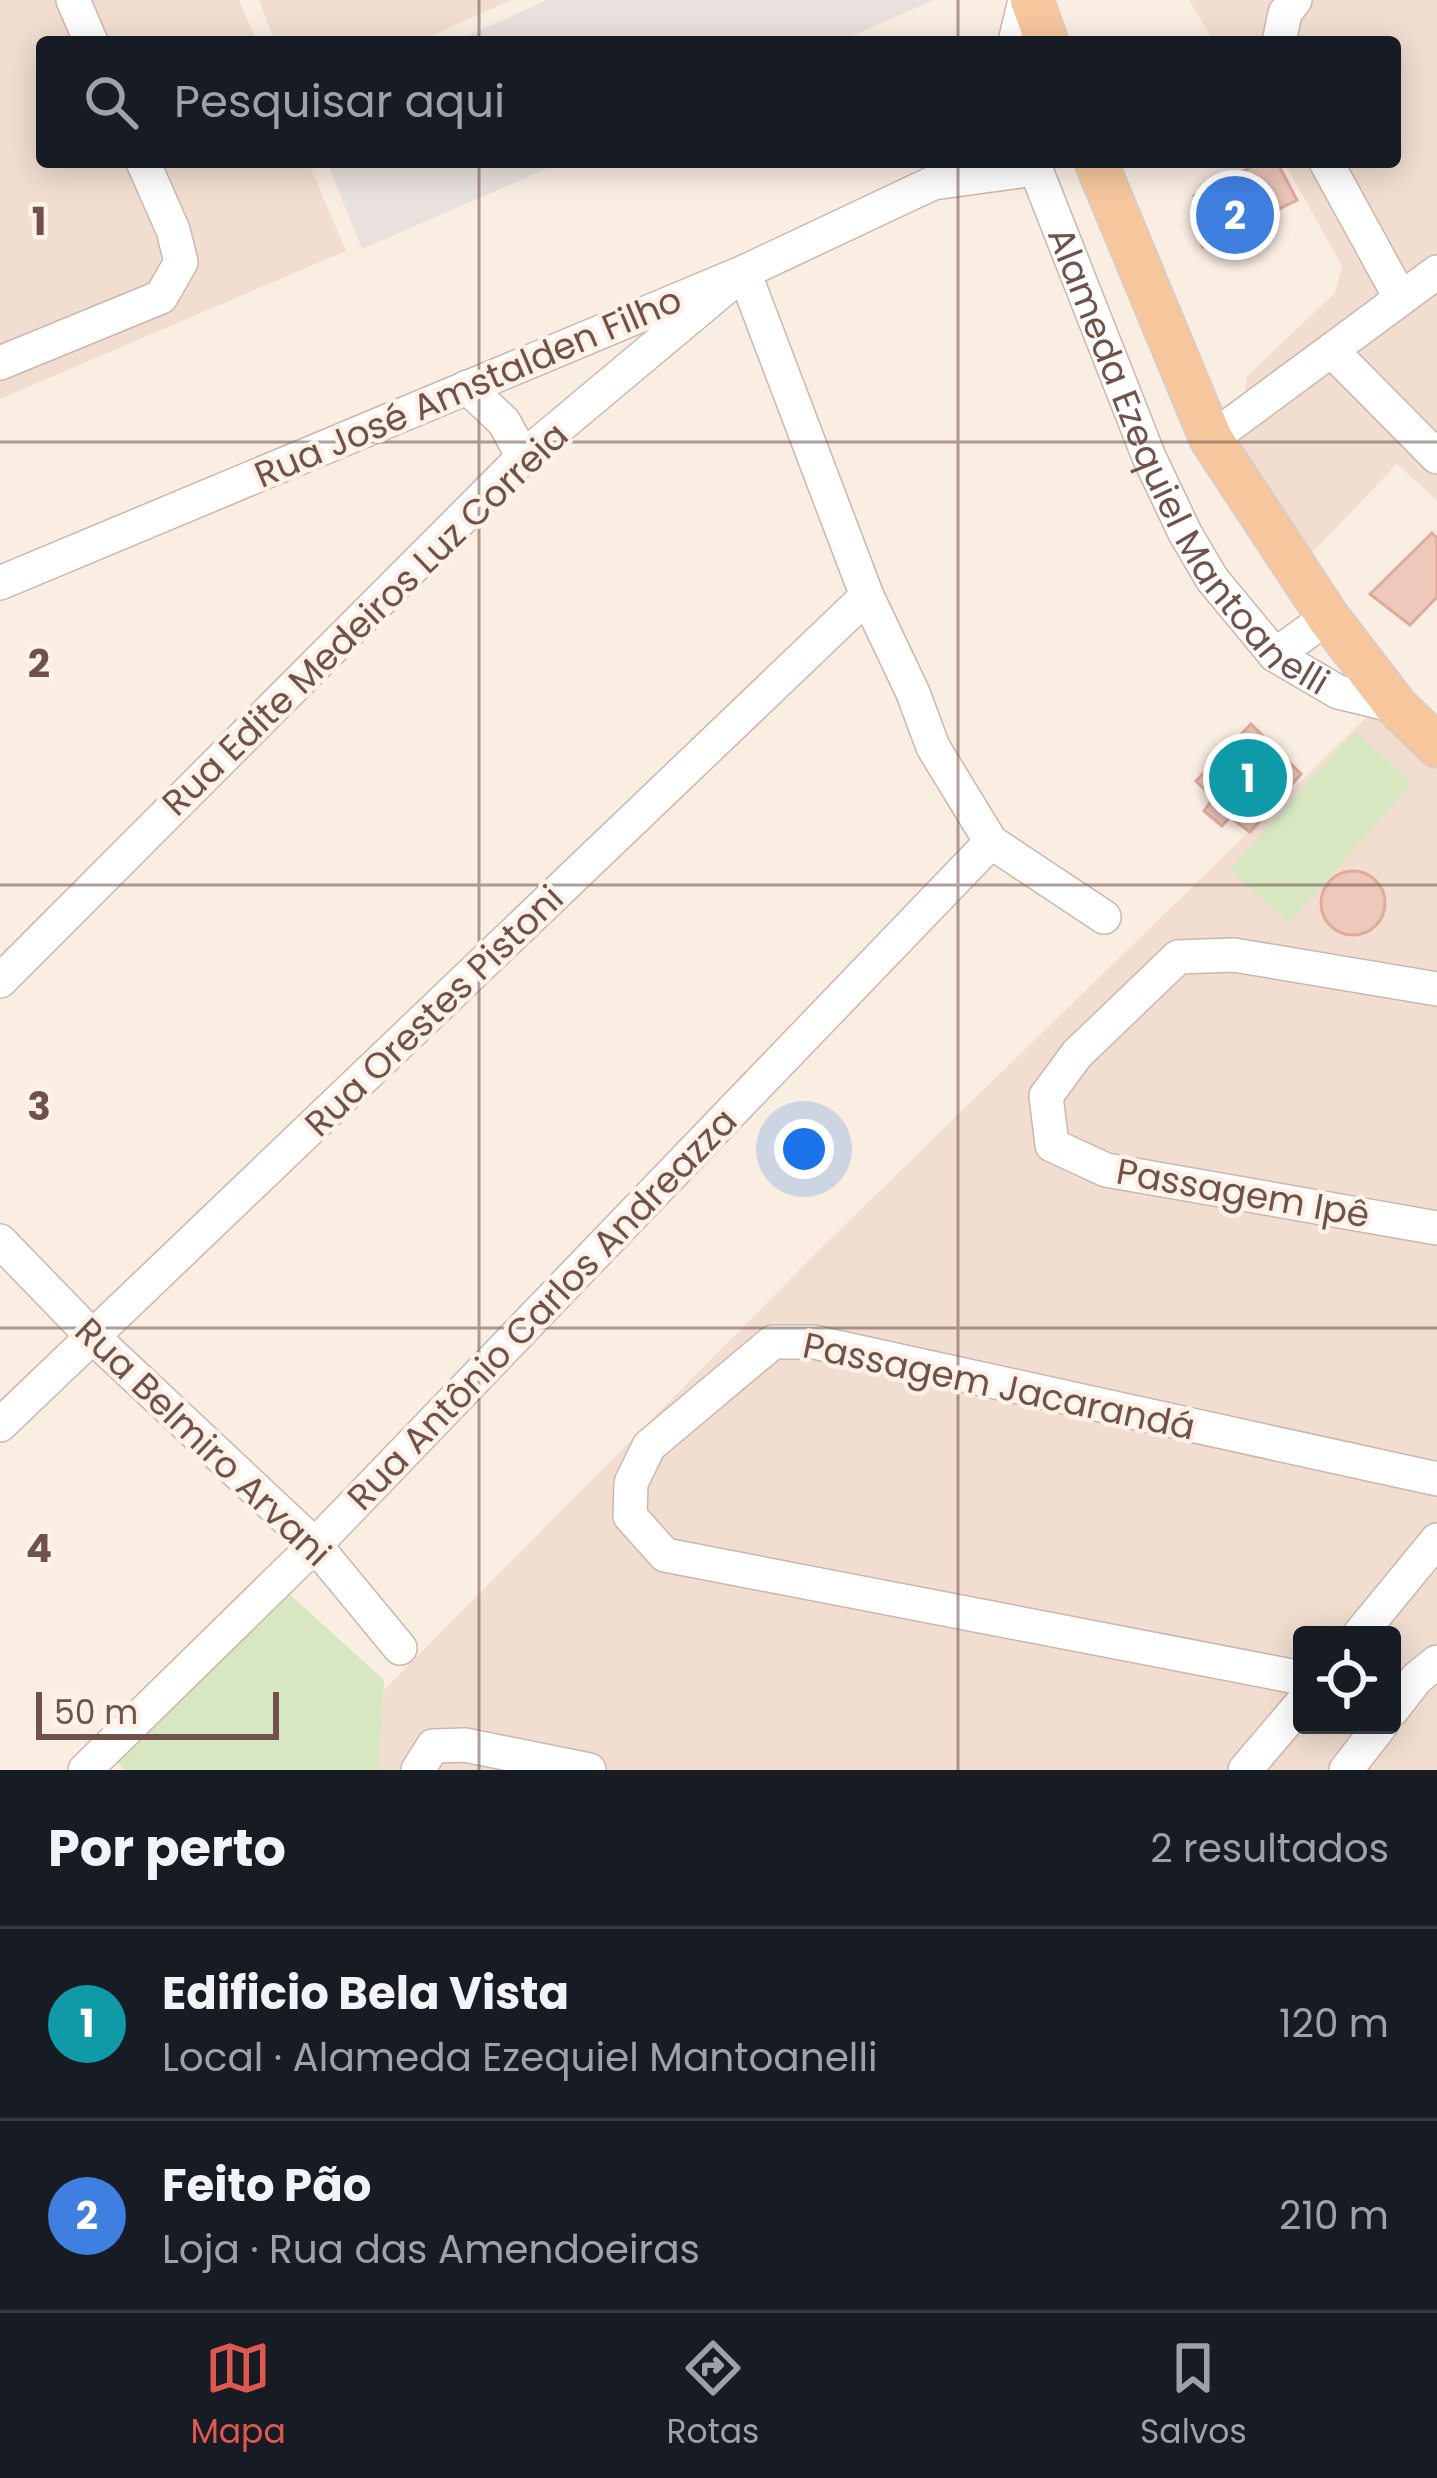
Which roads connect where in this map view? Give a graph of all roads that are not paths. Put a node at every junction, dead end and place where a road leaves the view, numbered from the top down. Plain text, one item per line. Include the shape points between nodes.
1 (73, 0) edge
2 (1029, 0) edge
3 (1295, 0) edge
4 (88, 36) edge
5 (1017, 36) edge
6 (1044, 36) edge
7 (1280, 36) edge
8 (146, 168) edge
9 (1007, 168) edge
10 (1035, 168) edge
11 (1098, 168) edge
12 (1329, 168) edge
13 (940, 173) edge
14 (744, 272) junction
15 (1437, 272) edge
16 (1400, 297) junction
17 (1332, 351) junction
18 (0, 362) edge
19 (467, 387) junction
20 (1211, 440) junction
21 (523, 457) junction
22 (1437, 458) edge
23 (0, 583) edge
24 (867, 596) junction
25 (1328, 617) junction
26 (1275, 656) junction
27 (1396, 706) junction
28 (1437, 746) edge
29 (992, 842) junction
30 (1104, 917) dead end
31 (0, 981) edge
32 (1437, 988) edge
33 (1437, 1228) edge
34 (0, 1241) edge
35 (93, 1337) junction
36 (0, 1425) edge
37 (1437, 1478) edge
38 (1437, 1540) edge
39 (315, 1545) junction
40 (1366, 1626) edge
41 (400, 1648) dead end
42 (1437, 1662) edge
43 (1293, 1676) edge
44 (1401, 1699) edge
45 (1293, 1714) edge
46 (1374, 1734) edge
47 (85, 1770) edge
48 (418, 1770) edge
49 (589, 1770) edge
50 (1245, 1770) edge
51 (1346, 1770) edge

1 - 4 street
2 - 5 street
2 - 6 main road
3 - 7 street
8 - 18 street via 181,262 161,297
9 - 13 street, Rua José Amstalden Filho
10 - 26 street, Alameda Ezequiel Mantoanelli via 1185,533
11 - 20 main road, Alameda Ezequiel Mantoanelli
12 - 16 street
13 - 14 street, Rua José Amstalden Filho
14 - 19 street, Rua José Amstalden Filho
14 - 21 street, Rua Edite Medeiros Luz Correia
14 - 24 street
15 - 16 street
16 - 17 street
17 - 20 street
17 - 22 street
19 - 21 street via 504,422
19 - 23 street, Rua José Amstalden Filho
20 - 25 main road, Alameda Ezequiel Mantoanelli
21 - 31 street, Rua Edite Medeiros Luz Correia
24 - 29 street via 933,746
24 - 35 street, Rua Orestes Pistoni
25 - 26 street
25 - 27 main road, Alameda Ezequiel Mantoanelli
26 - 27 street, Alameda Ezequiel Mantoanelli via 1338,692
27 - 28 main road, Alameda Ezequiel Mantoanelli
29 - 30 street
29 - 39 street, Rua Antônio Carlos Andreazza
32 - 33 street, Passagem Ipê via 1234,955 1178,957 1077,1054 1046,1096 1052,1145 1106,1171
34 - 35 street, Rua Belmiro Arvani
35 - 36 street, Rua Orestes Pistoni
35 - 39 street, Rua Belmiro Arvani
37 - 43 street, Passagem Jacarandá via 814,1342 773,1342 649,1446 631,1483 630,1516 665,1555
38 - 40 street
39 - 41 street, Rua Belmiro Arvani
39 - 47 street, Rua Antônio Carlos Andreazza
42 - 44 street
45 - 50 street
46 - 51 street
48 - 49 street via 433,1746 464,1745

